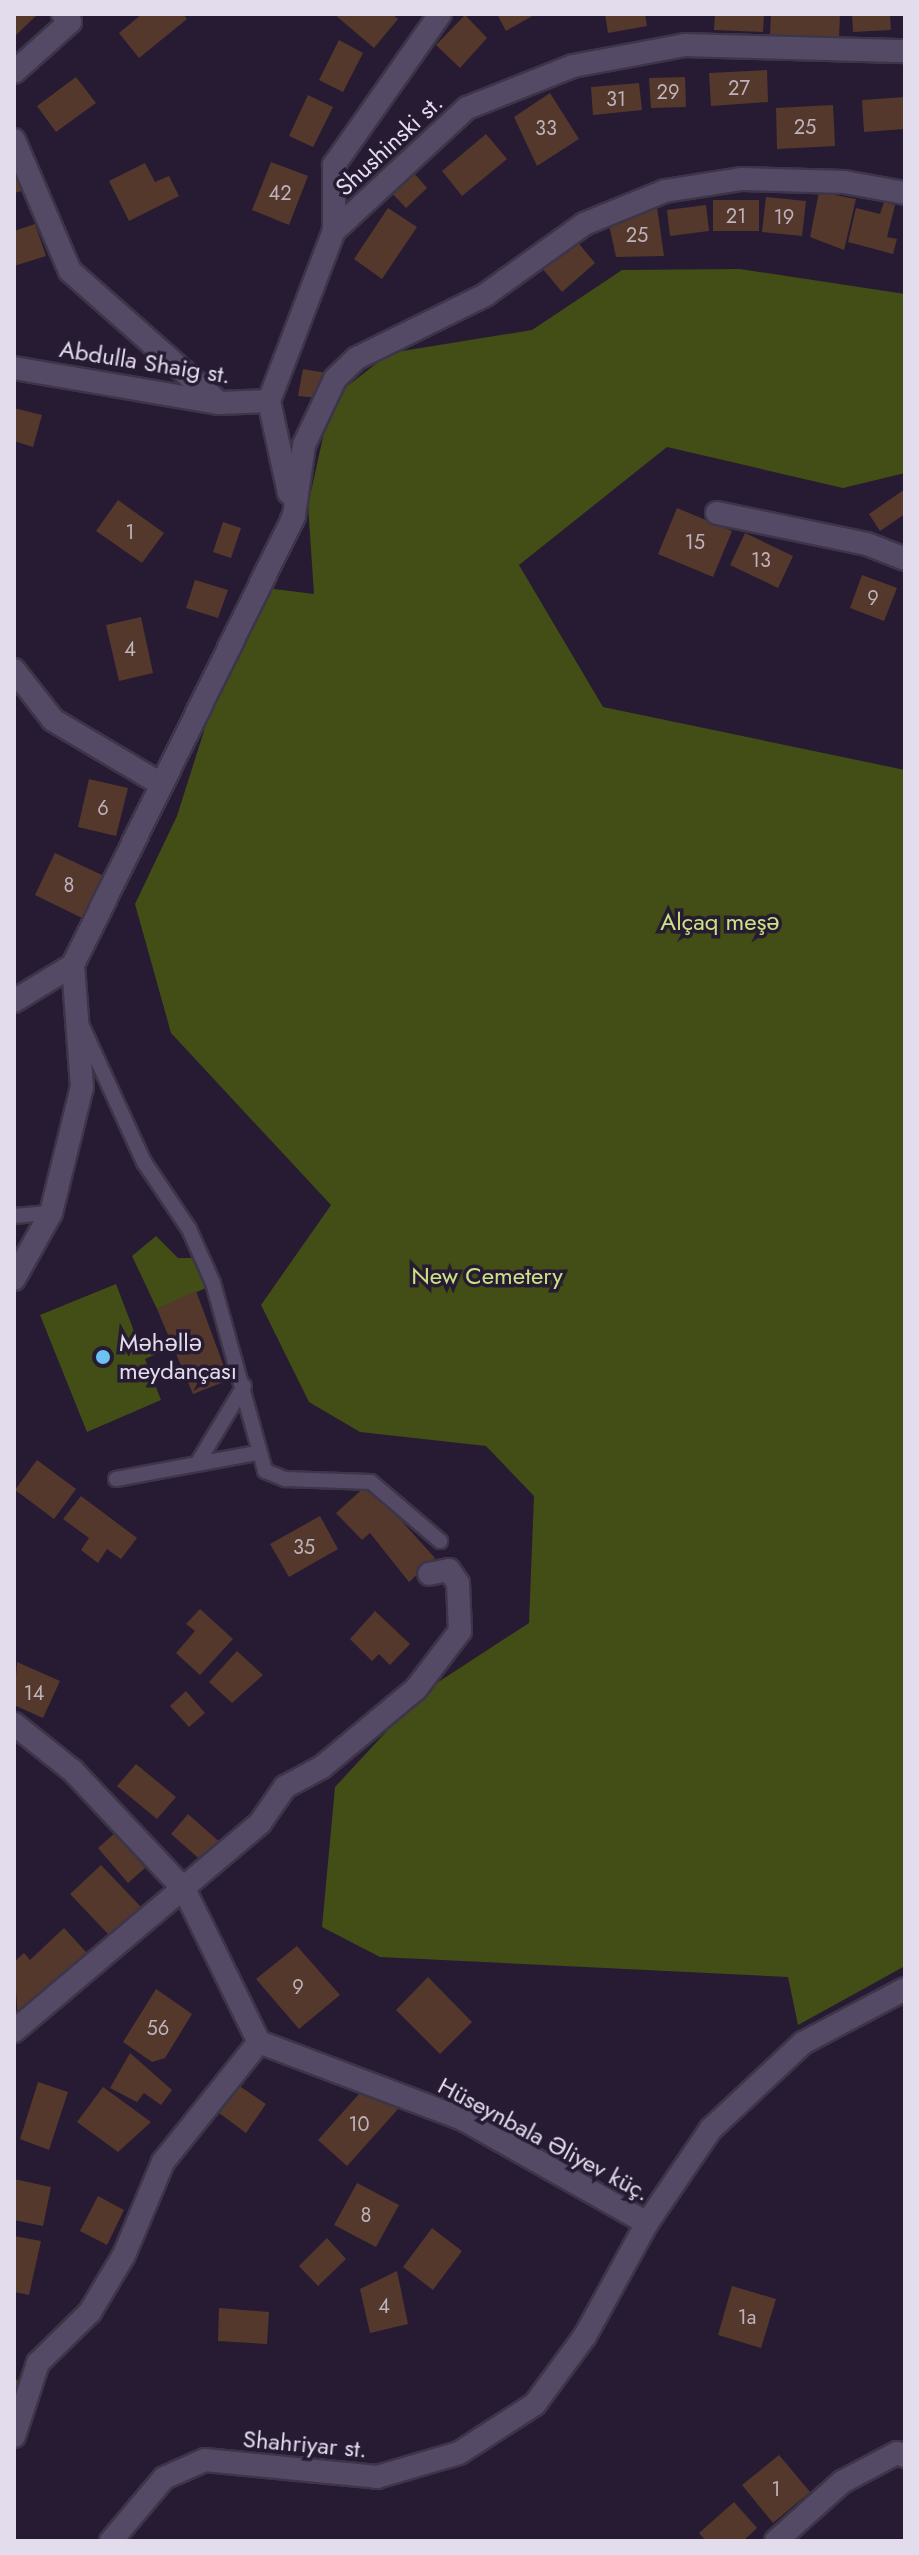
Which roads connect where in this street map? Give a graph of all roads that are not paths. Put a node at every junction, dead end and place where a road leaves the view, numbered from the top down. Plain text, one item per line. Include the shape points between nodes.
1 (63, 14) edge
2 (440, 14) edge
3 (905, 51) edge
4 (21, 68) edge
5 (14, 89) edge
6 (14, 140) edge
7 (905, 193) edge
8 (334, 231) junction
9 (14, 368) edge
10 (269, 401) junction
11 (219, 403) junction
12 (717, 513) dead end
13 (294, 516) junction
14 (905, 559) edge
15 (14, 670) edge
16 (161, 784) junction
17 (73, 965) junction
18 (14, 1001) edge
19 (77, 1017) junction
20 (51, 1213) junction
21 (14, 1216) edge
22 (14, 1279) edge
23 (244, 1385) junction
24 (257, 1453) junction
25 (197, 1464) junction
26 (116, 1479) dead end
27 (440, 1541) dead end
28 (429, 1574) dead end
29 (14, 1724) edge
30 (184, 1889) junction
31 (905, 1989) edge
32 (14, 2031) edge
33 (259, 2042) junction
34 (647, 2223) junction
35 (14, 2436) edge
36 (905, 2456) edge
37 (111, 2541) edge
38 (776, 2541) edge

1 - 4 street via 70,22
2 - 8 street, Shushinski st. via 334,165
3 - 8 street, Shushinski st. via 685,45 573,66 467,108
4 - 5 street
6 - 11 street via 70,271
7 - 13 street via 844,182 742,179 665,191 584,224 485,295 357,358 335,379 304,445
8 - 10 street, Shushinski st.
9 - 11 street, Abdulla Shaig st.
10 - 11 street, Abdulla Shaig st.
10 - 13 street
12 - 14 street via 867,544
13 - 16 street
15 - 16 street via 53,720
16 - 17 street
17 - 18 street
17 - 19 street
19 - 20 street via 82,1087
19 - 23 lane via 104,1062 144,1162 199,1251
20 - 21 lane
20 - 22 street
23 - 24 lane
23 - 25 lane
24 - 25 lane
24 - 27 lane via 274,1477 371,1482
25 - 26 lane
28 - 30 street via 449,1570 458,1583 455,1643 376,1724 285,1787 260,1823
29 - 30 street via 73,1771
30 - 32 street
30 - 33 street
31 - 34 street, Shahriyar st. via 803,2043 711,2129
33 - 34 street, Hüseynbala Əliyev küç. via 463,2119
33 - 35 street via 163,2162 124,2255 90,2312 38,2363
34 - 37 street, Shahriyar st. via 585,2336 535,2404 459,2453 377,2477 205,2460 164,2478
36 - 38 street via 897,2453 842,2482

